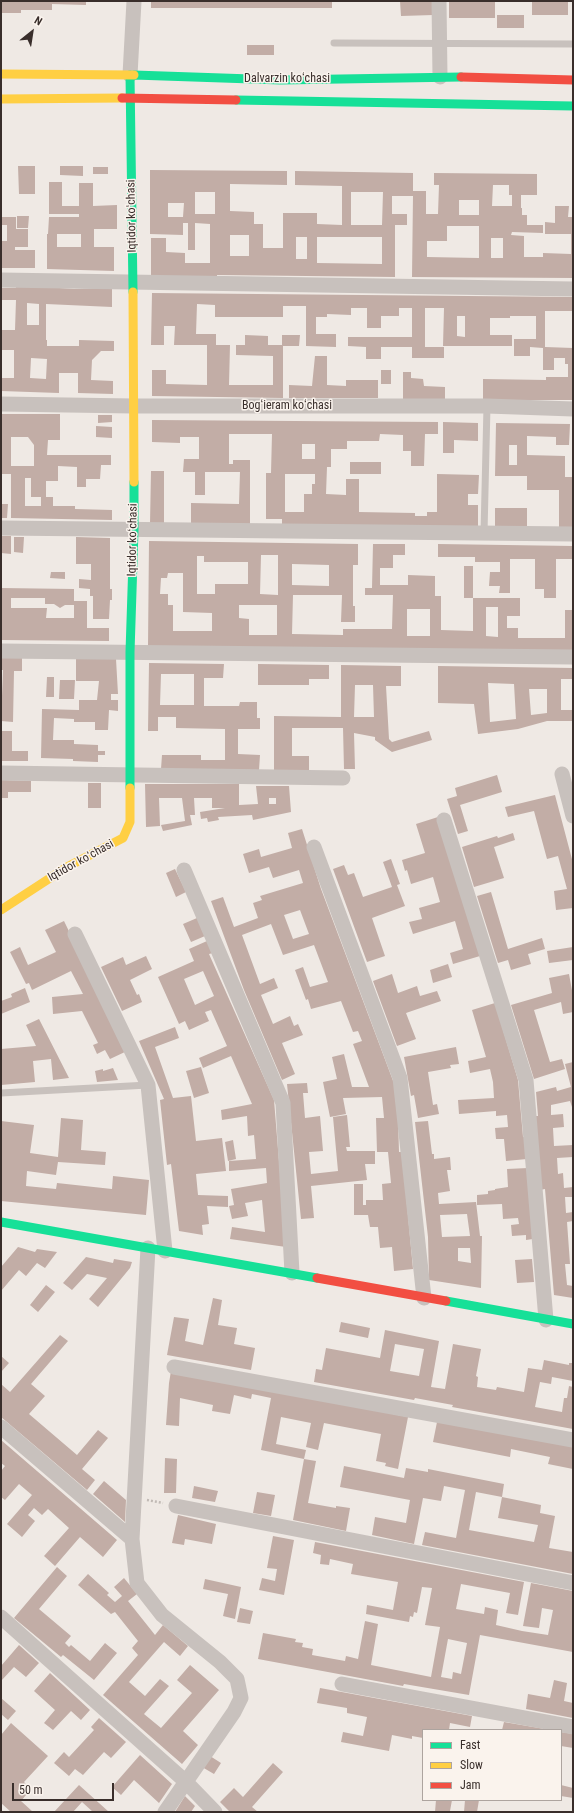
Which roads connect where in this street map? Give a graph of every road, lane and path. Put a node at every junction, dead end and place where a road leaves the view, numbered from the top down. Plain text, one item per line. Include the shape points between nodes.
1 (134, 1) edge
2 (439, 1) edge
3 (334, 43) dead end
4 (440, 43) junction
5 (573, 44) edge
6 (1, 74) edge
7 (130, 74) junction
8 (440, 77) junction
9 (573, 80) edge
10 (306, 91) junction
11 (130, 98) junction
12 (1, 99) edge
13 (573, 106) edge
14 (1, 280) edge
15 (133, 281) junction
16 (573, 289) edge
17 (1, 404) edge
18 (133, 406) junction
19 (487, 406) junction
20 (573, 409) edge
21 (1, 528) edge
22 (134, 530) junction
23 (484, 534) junction
24 (573, 534) edge
25 (1, 651) edge
26 (130, 652) junction
27 (573, 657) edge
28 (1, 772) edge
29 (129, 774) junction
30 (562, 774) dead end
31 (343, 778) dead end
32 (573, 816) edge
33 (444, 820) dead end
34 (314, 847) dead end
35 (184, 870) dead end
36 (1, 910) edge
37 (75, 934) dead end
38 (148, 1085) junction
39 (1, 1093) edge
40 (1, 1222) edge
41 (148, 1248) junction
42 (165, 1251) junction
43 (292, 1273) junction
44 (424, 1298) junction
45 (546, 1320) junction
46 (573, 1324) edge
47 (174, 1367) dead end
48 (1, 1427) edge
49 (573, 1440) edge
50 (134, 1497) junction
51 (176, 1506) joint
52 (132, 1539) junction
53 (573, 1583) edge
54 (1, 1617) edge
55 (342, 1684) dead end
56 (573, 1727) edge
57 (185, 1781) junction
58 (165, 1812) edge
59 (215, 1812) edge

1 - 7 street
2 - 4 street
3 - 4 lane
4 - 5 lane
4 - 8 street
6 - 7 street, Dalvarzin koʻchasi
7 - 10 street, Dalvarzin koʻchasi
7 - 11 street, Iqtidor koʻchasi
8 - 9 street, Dalvarzin koʻchasi
8 - 10 street, Dalvarzin koʻchasi
10 - 11 street, Dalvarzin koʻchasi
10 - 13 street, Dalvarzin koʻchasi
11 - 12 street, Dalvarzin koʻchasi
11 - 15 street, Iqtidor koʻchasi
14 - 15 street
15 - 16 street
15 - 18 street, Iqtidor koʻchasi
17 - 18 street, Bogʻieram koʻchasi
18 - 19 street, Bogʻieram koʻchasi
18 - 22 street, Iqtidor koʻchasi
19 - 20 street, Bogʻieram koʻchasi
19 - 23 lane
21 - 22 street
22 - 23 street
22 - 26 street, Iqtidor koʻchasi
23 - 24 street
25 - 26 street
26 - 27 street
26 - 29 street, Iqtidor koʻchasi
28 - 29 street
29 - 31 street
29 - 36 street, Iqtidor koʻchasi via 130,822 123,838 66,867
30 - 32 street
33 - 45 street via 526,1080
34 - 44 street via 400,1078
35 - 43 street via 283,1103
37 - 38 street
38 - 39 lane
38 - 42 street
40 - 41 street
41 - 42 street
41 - 50 street
42 - 43 street
43 - 44 street
44 - 45 street
45 - 46 street
47 - 49 street
48 - 52 street
50 - 51 path
50 - 52 street
51 - 53 street
52 - 57 street via 137,1583 162,1615 237,1679 241,1698 234,1712
54 - 57 street
55 - 56 street
57 - 58 street
57 - 59 street

